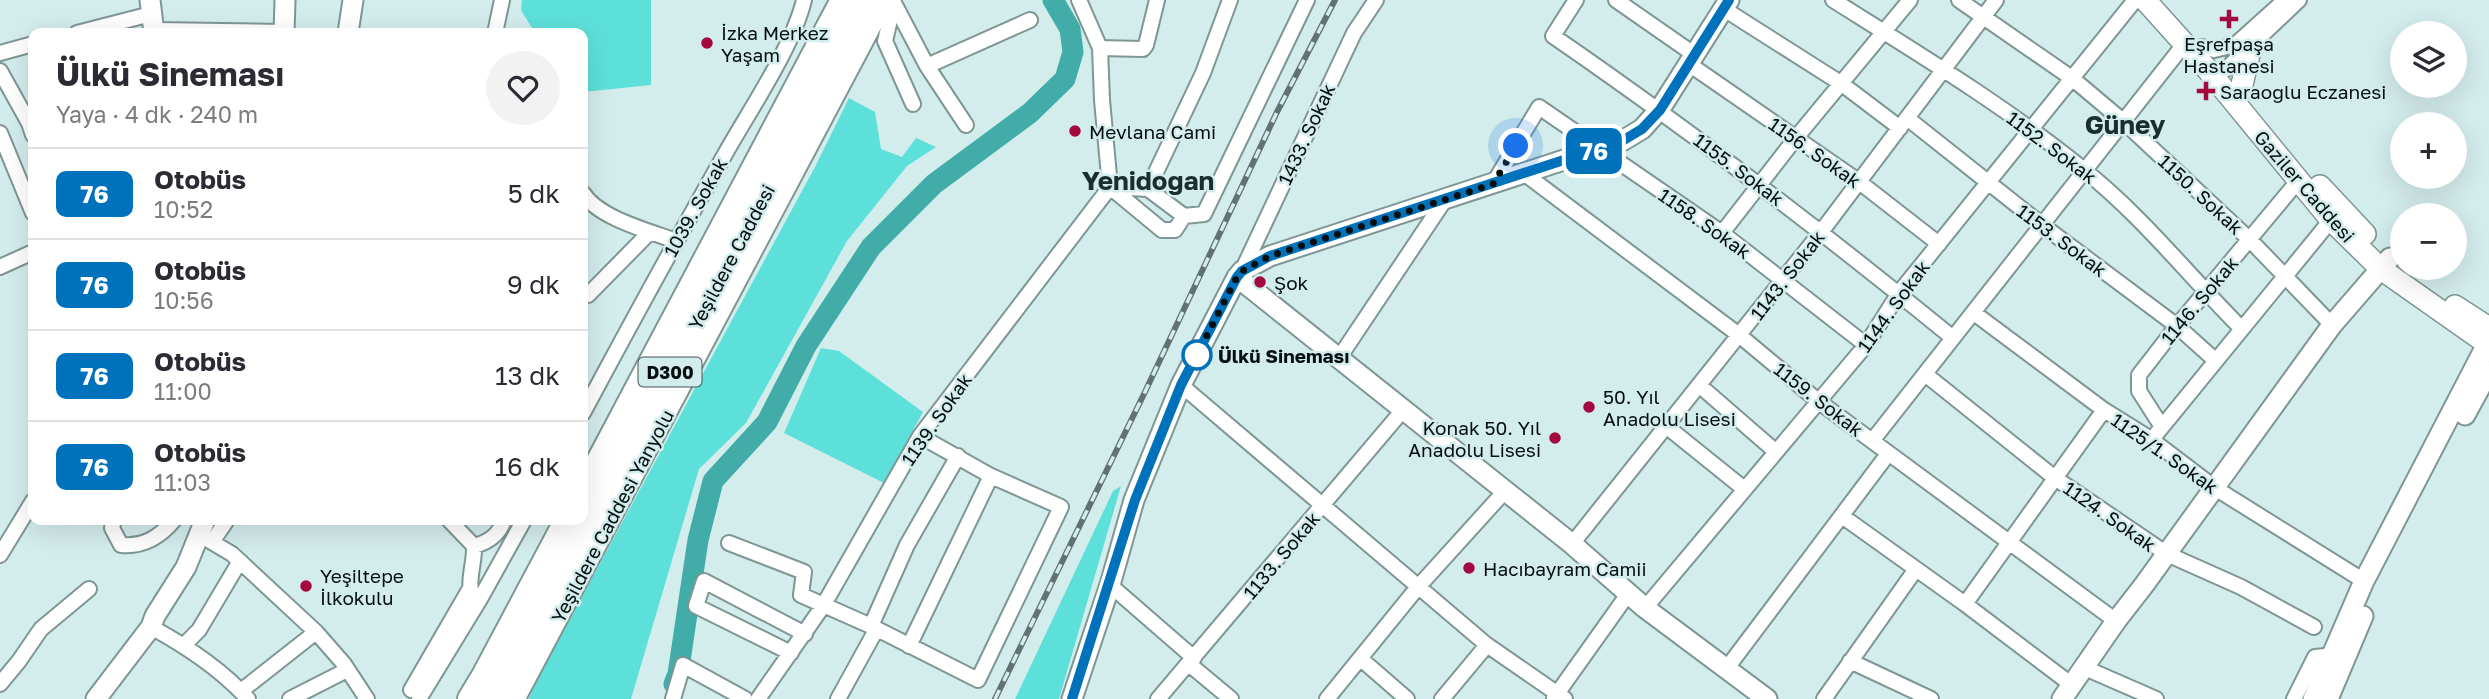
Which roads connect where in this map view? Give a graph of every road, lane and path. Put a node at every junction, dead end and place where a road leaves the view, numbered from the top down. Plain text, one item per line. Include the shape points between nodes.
1 (285, 0) edge
2 (354, 0) edge
3 (502, 0) edge
4 (804, 0) edge
5 (843, 0) edge
6 (868, 0) edge
7 (1079, 0) edge
8 (1157, 0) edge
9 (1230, 0) edge
10 (1307, 0) edge
11 (1376, 0) edge
12 (1576, 0) edge
13 (1616, 0) edge
14 (1643, 0) edge
15 (1833, 0) edge
16 (1910, 0) edge
17 (1959, 0) edge
18 (1996, 0) edge
19 (2135, 0) edge
20 (2145, 0) edge
21 (2157, 0) edge
22 (2285, 0) edge
23 (2299, 0) edge
24 (893, 1) edge
25 (1726, 5) edge
26 (1634, 13) junction
27 (1983, 15) junction
28 (152, 19) edge
29 (1030, 20) dead end
30 (104, 28) edge
31 (237, 28) edge
32 (284, 28) edge
33 (349, 28) edge
34 (496, 28) edge
35 (1884, 32) junction
36 (885, 41) junction
37 (854, 43) junction
38 (28, 45) edge
39 (2194, 45) junction
40 (2250, 46) junction
41 (1100, 48) junction
42 (0, 53) edge
43 (1692, 60) junction
44 (926, 66) junction
45 (1944, 68) junction
46 (2217, 70) junction
47 (0, 71) edge
48 (2073, 79) junction
49 (1842, 84) junction
50 (2241, 89) junction
51 (913, 104) dead end
52 (1660, 110) junction
53 (28, 121) edge
54 (2124, 122) junction
55 (1904, 123) junction
56 (966, 125) dead end
57 (2029, 128) junction
58 (0, 133) edge
59 (1795, 139) junction
60 (1600, 148) junction
61 (2085, 171) junction
62 (1525, 174) junction
63 (1858, 181) junction
64 (2298, 181) junction
65 (1988, 183) junction
66 (1493, 184) junction
67 (1760, 184) junction
68 (1110, 187) junction
69 (1148, 189) junction
70 (1446, 198) junction
71 (28, 201) edge
72 (588, 201) edge
73 (1184, 216) junction
74 (2331, 220) junction
75 (2042, 225) junction
76 (650, 232) junction
77 (1821, 232) junction
78 (1722, 233) junction
79 (2250, 240) junction
80 (676, 241) junction
81 (1940, 244) junction
82 (28, 253) edge
83 (2385, 263) junction
84 (0, 267) edge
85 (1239, 274) junction
86 (2285, 275) junction
87 (1784, 279) junction
88 (2205, 292) junction
89 (1899, 293) junction
90 (588, 294) edge
91 (1974, 313) junction
92 (2332, 325) junction
93 (2176, 326) junction
94 (2242, 329) junction
95 (1739, 335) junction
96 (1953, 338) junction
97 (2488, 340) edge
98 (1866, 345) junction
99 (1339, 358) junction
100 (2216, 361) junction
101 (2489, 371) edge
102 (1926, 374) junction
103 (1181, 385) junction
104 (1699, 385) junction
105 (1818, 401) junction
106 (588, 404) edge
107 (1404, 410) junction
108 (2104, 410) junction
109 (1666, 426) junction
110 (2162, 426) junction
111 (920, 436) junction
112 (2152, 440) junction
113 (1872, 441) junction
114 (1775, 451) junction
115 (1888, 454) junction
116 (958, 456) junction
117 (991, 476) junction
118 (2055, 478) junction
119 (588, 482) edge
120 (1744, 488) junction
121 (2214, 488) junction
122 (1505, 491) junction
123 (1323, 505) junction
124 (28, 510) edge
125 (1842, 516) junction
126 (113, 525) edge
127 (168, 525) edge
128 (454, 525) edge
129 (502, 525) edge
130 (521, 525) edge
131 (564, 525) edge
132 (206, 532) edge
133 (2010, 541) junction
134 (729, 543) dead end
135 (1572, 544) junction
136 (474, 546) junction
137 (2167, 554) junction
138 (0, 555) edge
139 (240, 562) junction
140 (1916, 569) junction
141 (2364, 581) junction
142 (1110, 585) junction
143 (1418, 587) junction
144 (89, 589) dead end
145 (469, 590) junction
146 (1628, 594) junction
147 (1965, 604) junction
148 (476, 605) junction
149 (823, 606) junction
150 (1644, 608) junction
151 (2116, 621) junction
152 (151, 627) junction
153 (2314, 627) dead end
154 (873, 628) junction
155 (316, 632) junction
156 (805, 634) junction
157 (184, 645) junction
158 (1487, 645) junction
159 (909, 646) junction
160 (791, 653) junction
161 (1361, 659) junction
162 (2330, 660) junction
163 (1192, 661) junction
164 (1850, 661) junction
165 (2085, 667) junction
166 (1727, 668) junction
167 (347, 670) junction
168 (0, 684) edge
169 (2067, 692) edge
170 (244, 695) edge
171 (415, 695) edge
172 (1559, 697) edge
173 (96, 699) edge
174 (290, 699) edge
175 (367, 699) edge
176 (470, 699) edge
177 (495, 699) edge
178 (516, 699) edge
179 (673, 699) edge
180 (745, 699) edge
181 (758, 699) edge
182 (838, 699) edge
183 (1072, 699) edge
184 (1158, 699) edge
185 (1231, 699) edge
186 (1327, 699) edge
187 (1407, 699) edge
188 (1441, 699) edge
189 (1767, 699) edge
190 (1824, 699) edge
191 (1931, 699) edge
192 (2156, 699) edge
193 (2294, 699) edge
194 (2313, 699) edge
195 (2328, 699) edge

1 - 32 main road
2 - 33 main road
3 - 34 street
4 - 80 street, 1039. Sokak via 776,64
5 - 119 highway, Yeşildere Caddesi
6 - 37 highway, Yeşildere Caddesi
7 - 41 street
8 - 41 street via 1143,49
9 - 69 street via 1203,73
10 - 73 street via 1205,214
11 - 85 street, 1433. Sokak via 1354,33
12 - 52 street, 1155. Sokak via 1552,36
13 - 26 street, 1156. Sokak
14 - 26 street
15 - 35 street, 1152. Sokak
16 - 35 street
17 - 27 street, 1150. Sokak
18 - 27 street, 1143. Sokak
19 - 48 street, 1144. Sokak
20 - 39 main road, Gaziler Caddesi
21 - 39 main road, Gaziler Caddesi
22 - 39 street via 2235,45 2214,50
23 - 40 street
24 - 36 street
24 - 37 main road, Yeşildere Caddesi Yanyolu
24 - 44 street
25 - 43 main road
25 - 49 street, 1153. Sokak
26 - 43 street, 1156. Sokak
27 - 45 street, 1143. Sokak
27 - 48 street, 1150. Sokak
28 - 30 street
28 - 31 street
29 - 44 street
35 - 45 street, 1152. Sokak
35 - 49 street
36 - 37 street
36 - 51 street
37 - 177 highway, Yeşildere Caddesi / D300
37 - 178 main road, Yeşildere Caddesi Yanyolu
38 - 42 street
39 - 46 main road, Gaziler Caddesi
39 - 54 street
40 - 46 street
40 - 50 main road
41 - 68 street
43 - 52 main road
43 - 59 street, 1156. Sokak
44 - 56 street
45 - 55 street, 1143. Sokak
45 - 57 street, 1152. Sokak
46 - 50 main road, Gaziler Caddesi
46 - 64 main road, Gaziler Caddesi
47 - 53 street
48 - 54 street, 1150. Sokak
48 - 57 street, 1144. Sokak
49 - 55 street, 1153. Sokak
49 - 59 street
50 - 83 main road, Gaziler Caddesi
52 - 60 main road via 1642,129
52 - 67 street, 1155. Sokak
54 - 61 street
54 - 79 street, 1150. Sokak
55 - 63 street, 1143. Sokak
55 - 65 street, 1153. Sokak
57 - 61 street, 1152. Sokak
57 - 65 street, 1144. Sokak
58 - 71 street
59 - 63 street, 1156. Sokak
59 - 67 street
60 - 62 main road
60 - 66 street, 1158. Sokak via 1539,107
60 - 78 street, 1158. Sokak
61 - 75 street
61 - 88 street, 1152. Sokak via 2149,228
62 - 66 main road
62 - 95 street, 1159. Sokak
63 - 77 street, 1143. Sokak
63 - 81 street, 1156. Sokak
64 - 74 main road, Gaziler Caddesi
64 - 79 street, 1146. Sokak
65 - 75 street, 1153. Sokak
65 - 81 street, 1144. Sokak
66 - 70 main road
67 - 77 street, 1155. Sokak
67 - 78 street
68 - 69 street
68 - 73 street via 1162,230 1175,230
68 - 111 street, 1139. Sokak
69 - 73 street
70 - 85 main road via 1270,256
70 - 99 street
72 - 76 street via 610,216
74 - 83 main road, Gaziler Caddesi
74 - 86 street
75 - 91 street
75 - 93 street, 1153. Sokak
76 - 80 street
76 - 90 street
77 - 87 street, 1143. Sokak
77 - 89 street, 1155. Sokak
78 - 87 street, 1158. Sokak
79 - 86 street, 1150. Sokak
79 - 88 street, 1146. Sokak
80 - 106 street, 1039. Sokak
81 - 89 street, 1144. Sokak
82 - 84 street
83 - 92 main road
83 - 97 main road, Gaziler Caddesi
85 - 99 main road
85 - 103 main road
86 - 92 street, 1150. Sokak
86 - 94 street
87 - 95 street, 1143. Sokak
87 - 98 street, 1158. Sokak
88 - 93 street, 1146. Sokak
88 - 94 street, 1152. Sokak
89 - 96 street, 1155. Sokak
89 - 98 street, 1144. Sokak
91 - 96 street
91 - 108 street, 1125/1. Sokak
92 - 121 main road
93 - 100 street, 1153. Sokak
93 - 110 street, 1146. Sokak via 2138,375 2140,391
94 - 100 street
95 - 104 street, 1143. Sokak
95 - 105 street, 1159. Sokak
96 - 102 street
97 - 141 main road
98 - 105 street, 1144. Sokak
99 - 107 main road
100 - 110 street
101 - 195 main road via 2385,560
102 - 113 street
102 - 118 street, 1124. Sokak
103 - 123 street
103 - 142 main road via 1135,500
104 - 109 street, 1143. Sokak
104 - 114 street
105 - 113 street, 1159. Sokak
105 - 114 street, 1144. Sokak
107 - 122 main road
107 - 123 street, 1133. Sokak
108 - 112 street, 1125/1. Sokak
108 - 118 street
109 - 120 street
109 - 135 street, 1143. Sokak
110 - 112 street
111 - 116 street
111 - 149 street, 1139. Sokak
112 - 121 street, 1125/1. Sokak
113 - 115 street, 1159. Sokak
114 - 120 street, 1144. Sokak
115 - 125 street
115 - 133 street, 1159. Sokak
116 - 117 street
116 - 154 street via 907,545
117 - 159 street
117 - 159 street via 1062,507 978,680
118 - 133 street
118 - 137 street, 1124. Sokak
120 - 150 street, 1144. Sokak
121 - 137 main road
121 - 141 street, 1125/1. Sokak
122 - 135 main road
122 - 143 street
123 - 143 street
123 - 163 street, 1133. Sokak
124 - 138 street
125 - 140 street
125 - 166 street
126 - 127 street via 121,545 138,546
128 - 136 street
129 - 136 street via 488,542
130 - 148 street
131 - 176 highway
132 - 139 street
132 - 152 main road
133 - 147 street
133 - 151 street, 1159. Sokak
134 - 149 street via 804,572 801,595
135 - 146 main road
136 - 145 street
137 - 151 main road
137 - 153 street, 1124. Sokak
139 - 155 street
139 - 157 street via 199,630
140 - 147 street
140 - 164 street
141 - 162 main road
142 - 163 street
142 - 183 main road
143 - 158 street
143 - 161 street
144 - 168 street via 41,629
145 - 148 street
145 - 171 street
146 - 150 main road
146 - 172 street
147 - 169 street
148 - 171 street
149 - 154 street
149 - 156 street, 1139. Sokak
150 - 166 main road
151 - 165 main road
152 - 157 street
152 - 173 main road
154 - 159 street
154 - 182 street
155 - 167 street
155 - 170 street
156 - 160 street, 1139. Sokak
156 - 160 street via 704,581 696,606
157 - 170 street
158 - 172 street
158 - 188 street
160 - 181 street, 1139. Sokak
161 - 186 street
161 - 187 street
162 - 193 street via 2315,657
162 - 194 main road
163 - 184 street, 1133. Sokak
163 - 185 street
164 - 190 street
164 - 191 street
165 - 169 main road
165 - 192 street
166 - 189 main road
167 - 174 street
167 - 175 street
179 - 180 street via 683,666

